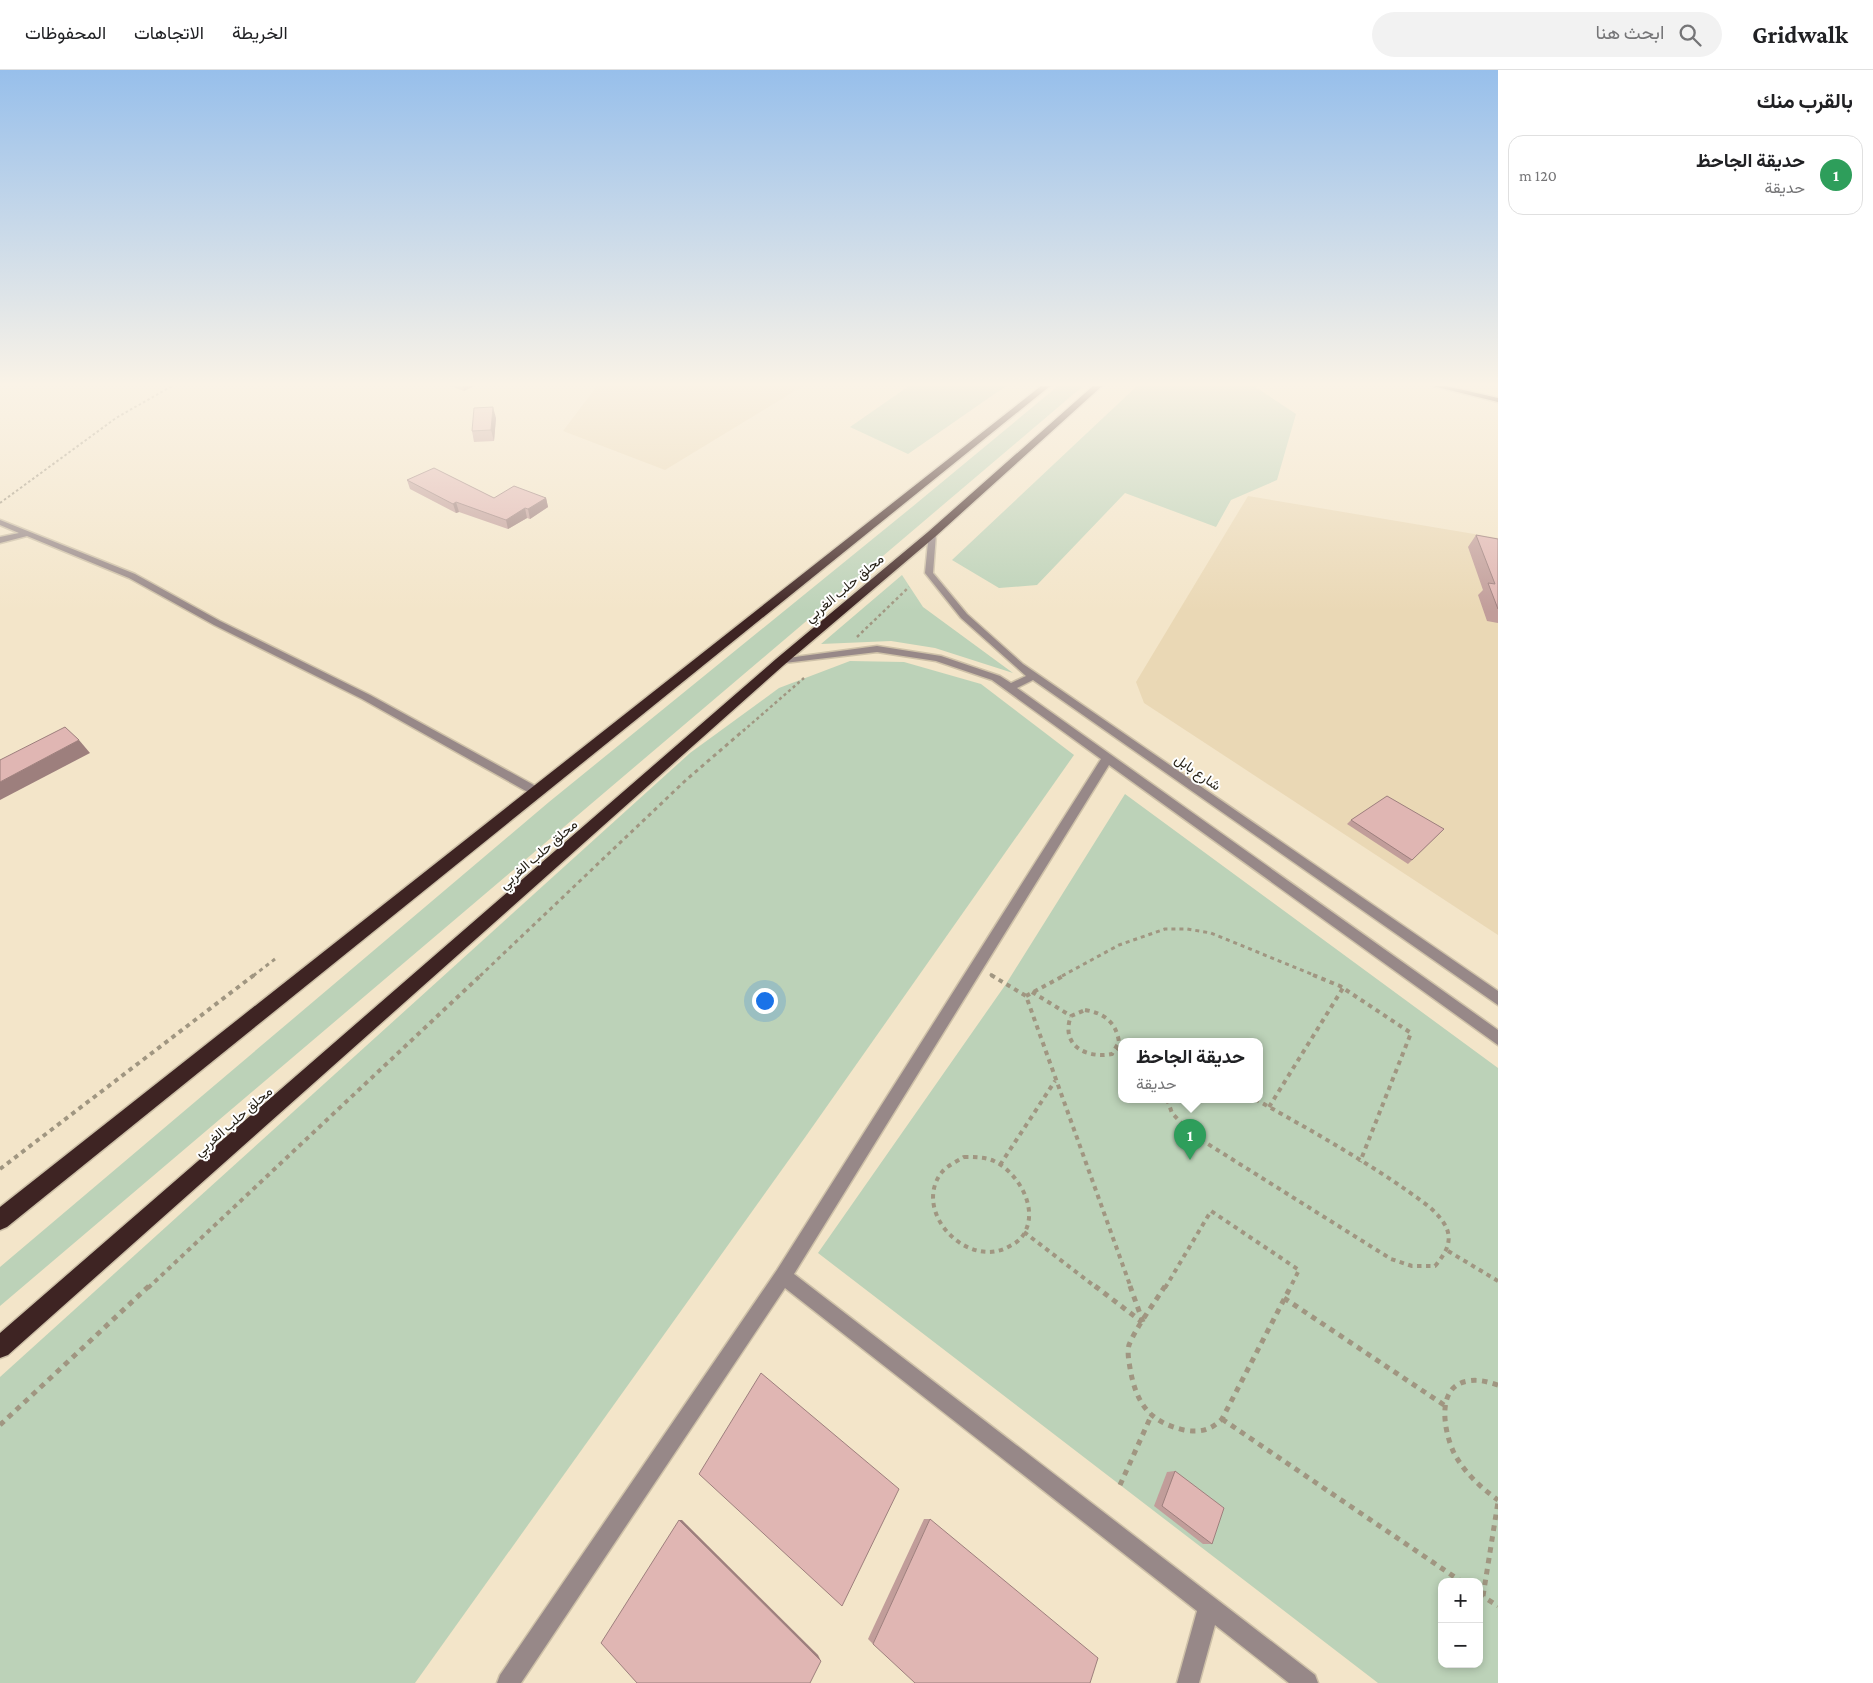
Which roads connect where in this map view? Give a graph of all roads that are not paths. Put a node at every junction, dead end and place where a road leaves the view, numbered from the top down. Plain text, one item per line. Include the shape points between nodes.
1 (952, 461) edge
2 (1014, 461) edge
3 (0, 522) edge
4 (25, 534) junction
5 (932, 534) junction
6 (0, 540) edge
7 (780, 662) junction
8 (1033, 676) junction
9 (1010, 688) junction
10 (1108, 756) junction
11 (537, 792) junction
12 (1498, 999) edge
13 (1498, 1038) edge
14 (0, 1220) edge
15 (783, 1276) junction
16 (0, 1347) edge
17 (1209, 1607) junction
18 (508, 1683) edge
19 (1188, 1683) edge
20 (1307, 1683) edge

1 - 11 highway
2 - 5 highway, محلق حلب الغربي
3 - 4 street
4 - 6 street
4 - 11 street via 132,576 366,697
5 - 7 highway, محلق حلب الغربي
5 - 8 street, شارع بابل via 929,573 964,616
7 - 9 street via 877,649 938,658 996,678
7 - 16 highway, محلق حلب الغربي
8 - 9 street
8 - 12 street, شارع بابل
9 - 10 street
10 - 13 street
10 - 15 street
11 - 14 highway
15 - 17 street
15 - 18 street
17 - 19 street
17 - 20 street

